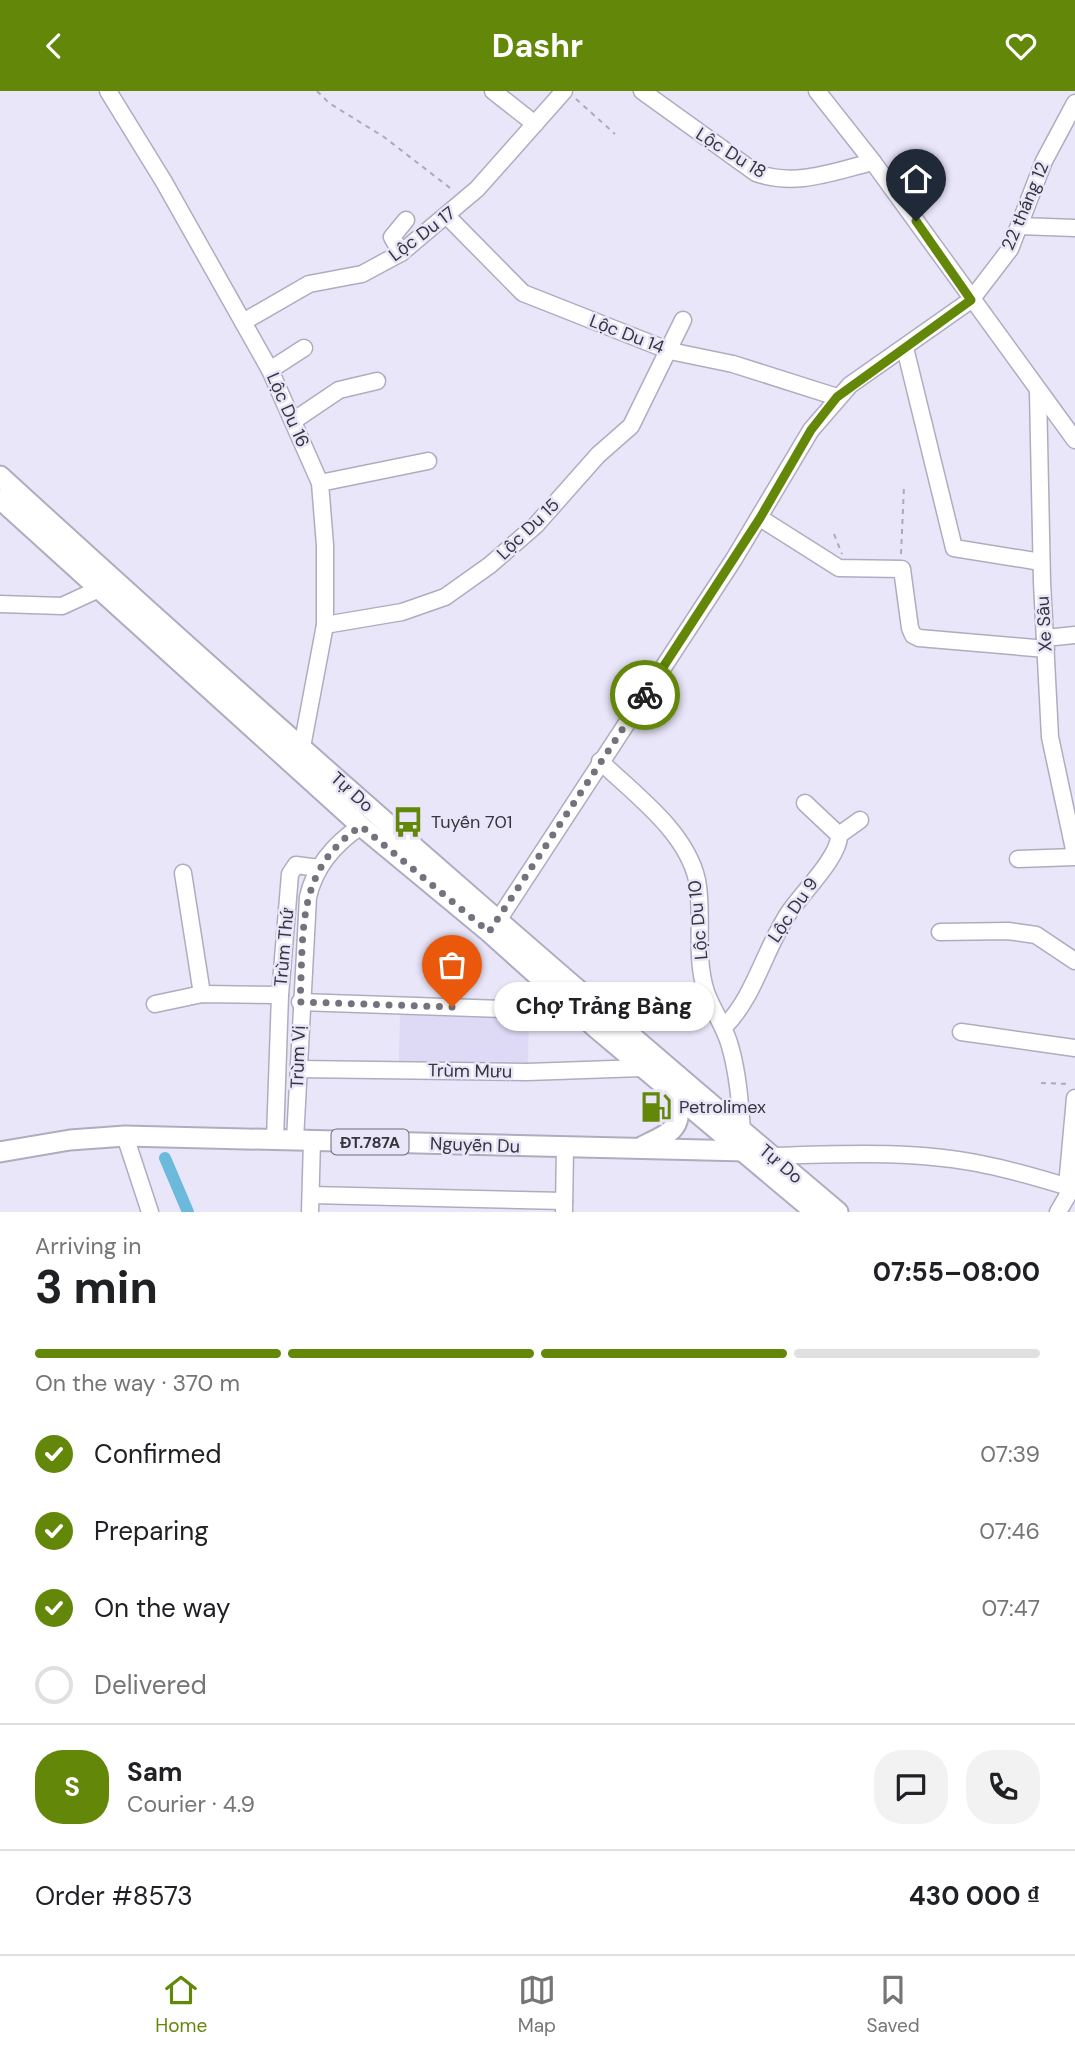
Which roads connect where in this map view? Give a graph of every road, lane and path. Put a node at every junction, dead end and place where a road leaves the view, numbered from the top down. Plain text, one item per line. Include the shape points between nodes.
1 (108, 91) edge
2 (317, 91) edge
3 (493, 91) edge
4 (566, 91) edge
5 (642, 91) edge
6 (817, 91) edge
7 (1075, 103) edge
8 (534, 124) junction
9 (1068, 126) edge
10 (615, 134) dead end
11 (873, 162) junction
12 (466, 200) junction
13 (447, 216) junction
14 (406, 220) dead end
15 (1019, 226) junction
16 (1075, 228) edge
17 (401, 253) junction
18 (971, 300) junction
19 (683, 320) dead end
20 (243, 322) junction
21 (304, 348) dead end
22 (905, 348) junction
23 (670, 351) junction
24 (270, 370) junction
25 (377, 381) dead end
26 (1038, 392) junction
27 (837, 397) junction
28 (293, 421) junction
29 (1075, 440) edge
30 (428, 461) dead end
31 (0, 477) edge
32 (320, 483) junction
33 (904, 486) dead end
34 (0, 499) edge
35 (760, 518) junction
36 (835, 534) dead end
37 (1041, 562) junction
38 (844, 569) junction
39 (902, 569) junction
40 (99, 589) junction
41 (0, 604) edge
42 (325, 625) junction
43 (1075, 635) edge
44 (1045, 644) junction
45 (302, 747) junction
46 (600, 761) junction
47 (288, 762) junction
48 (1067, 789) edge
49 (805, 803) dead end
50 (860, 820) dead end
51 (361, 826) junction
52 (839, 835) junction
53 (1074, 852) edge
54 (1017, 855) dead end
55 (319, 868) junction
56 (183, 873) dead end
57 (494, 926) junction
58 (940, 932) dead end
59 (1075, 961) edge
60 (202, 994) junction
61 (280, 995) junction
62 (562, 997) junction
63 (300, 1002) junction
64 (155, 1004) dead end
65 (724, 1027) junction
66 (961, 1032) dead end
67 (1075, 1048) edge
68 (642, 1067) junction
69 (298, 1069) junction
70 (1041, 1083) dead end
71 (1075, 1084) edge
72 (676, 1094) junction
73 (1075, 1098) edge
74 (125, 1136) junction
75 (294, 1140) junction
76 (742, 1141) junction
77 (565, 1147) junction
78 (642, 1147) junction
79 (0, 1152) edge
80 (771, 1156) junction
81 (1071, 1188) edge
82 (311, 1195) junction
83 (564, 1207) edge
84 (150, 1212) edge
85 (310, 1212) edge
86 (815, 1212) edge
87 (838, 1212) edge
88 (1058, 1212) edge

1 - 20 street, Lộc Du 16
2 - 12 path
3 - 8 street
4 - 8 street, Lộc Du 17
4 - 10 path
5 - 11 street, Lộc Du 18 via 756,173 778,180
6 - 11 street
7 - 9 street, 22 tháng 12
8 - 12 street, Lộc Du 17
9 - 15 street, 22 tháng 12
11 - 18 street
12 - 13 street, Lộc Du 17
13 - 17 street, Lộc Du 17
13 - 23 street, Lộc Du 14 via 523,293
14 - 17 street via 392,237
15 - 16 street
15 - 18 street, 22 tháng 12 via 1010,249
17 - 20 street, Lộc Du 17 via 362,274 309,284
18 - 22 street, 22 tháng 12
18 - 26 street
19 - 23 street, Lộc Du 15
20 - 24 street, Lộc Du 16
21 - 24 street
22 - 27 street, 22 tháng 12
22 - 37 street via 954,548
23 - 27 street, Lộc Du 14 via 733,364
23 - 42 street, Lộc Du 15 via 631,426 536,526 490,565 445,597 402,613
24 - 28 street, Lộc Du 16
25 - 28 street via 339,390
26 - 29 street
26 - 37 street, Xe Sâu
27 - 35 street, 22 tháng 12 via 811,430
28 - 32 street, Lộc Du 16
30 - 32 street
31 - 45 main road, Tự Do
32 - 42 street, Lộc Du 16
33 - 39 path
34 - 40 main road, Tự Do
35 - 38 street
35 - 46 street, 22 tháng 12
36 - 38 path
37 - 44 street, Xe Sâu
38 - 39 street
39 - 44 street via 910,628 919,638
40 - 41 street via 62,606
40 - 47 main road, Tự Do
42 - 45 street, Lộc Du 16
43 - 44 street
44 - 48 street, Xe Sâu via 1050,737
45 - 47 street
45 - 57 main road, Tự Do
46 - 57 street, 22 tháng 12
46 - 65 street, Lộc Du 10 via 661,820 691,863 697,882 698,947 704,980
47 - 51 main road, Tự Do
48 - 53 street, Xe Sâu
49 - 52 street
50 - 52 street
51 - 55 street, Trùm Vị via 329,853
51 - 57 main road, Tự Do
52 - 65 street, Lộc Du 9 via 837,850 778,928 738,1013
53 - 54 street
55 - 61 street, Trùm Thứ via 296,865 290,874
55 - 63 street, Trùm Vị via 308,897
56 - 60 street
57 - 62 main road, Tự Do
57 - 76 main road, Tự Do
58 - 59 street via 1036,935
60 - 61 street
60 - 64 street
61 - 75 street, Trùm Thứ
62 - 63 street via 535,1010
62 - 68 main road, Tự Do
63 - 69 street, Trùm Vị
65 - 76 street, Lộc Du 10 via 738,1085
66 - 67 street
68 - 69 street, Trùm Mưu via 527,1072
68 - 72 main road, Tự Do
69 - 75 street, Trùm Vị
70 - 71 path
72 - 76 main road, Tự Do
72 - 78 main road via 681,1115 677,1125
73 - 81 street
74 - 75 main road, Nguyễn Du / ĐT.787A
74 - 79 main road, Nguyễn Du / ĐT.787A
74 - 84 street
75 - 77 main road, Nguyễn Du / ĐT.787A
75 - 82 street
76 - 78 main road, Nguyễn Du / ĐT.787A
76 - 80 main road, ĐT.787A
76 - 86 main road, Tự Do
77 - 78 main road, Nguyễn Du / ĐT.787A
77 - 83 street
80 - 81 street via 944,1159 986,1165
80 - 87 main road, Tự Do
81 - 88 street
82 - 83 street
82 - 85 street

